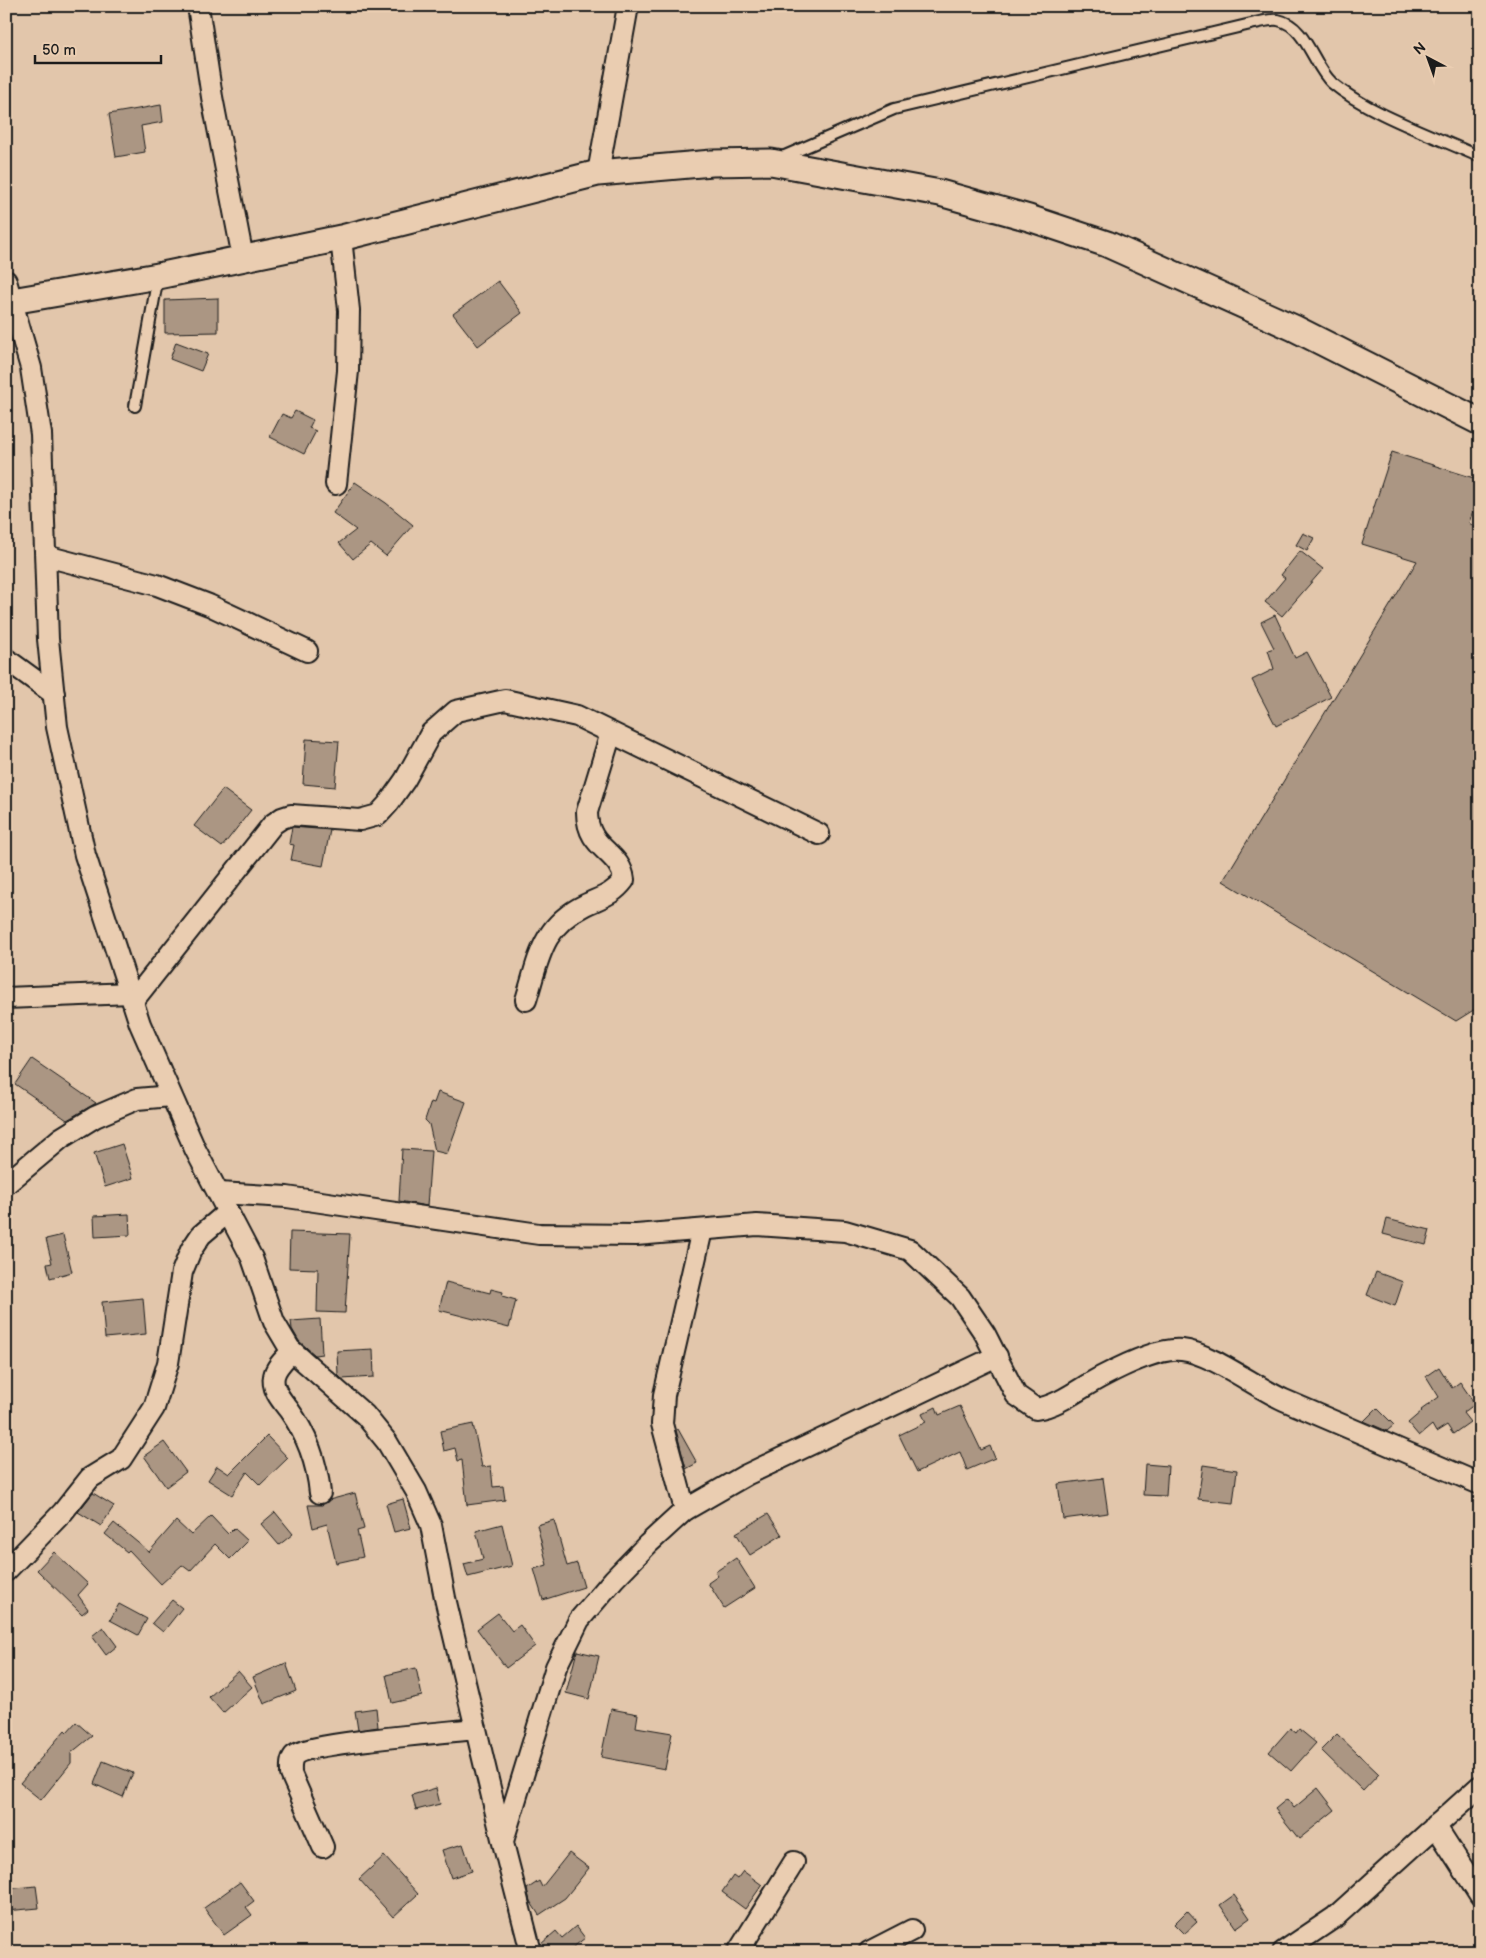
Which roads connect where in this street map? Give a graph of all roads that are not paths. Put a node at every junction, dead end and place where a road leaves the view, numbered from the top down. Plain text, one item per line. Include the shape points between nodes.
1 (198, 6) edge
2 (628, 6) edge
3 (1480, 157) edge
4 (771, 162) junction
5 (598, 173) junction
6 (341, 238) junction
7 (243, 258) junction
8 (158, 276) junction
9 (9, 294) edge
10 (135, 406) dead end
11 (1480, 422) edge
12 (336, 484) dead end
13 (46, 556) junction
14 (307, 651) dead end
15 (6, 660) edge
16 (54, 694) junction
17 (611, 733) junction
18 (819, 834) dead end
19 (132, 997) junction
20 (6, 998) edge
21 (526, 1000) dead end
22 (171, 1096) junction
23 (6, 1184) edge
24 (219, 1193) junction
25 (228, 1212) junction
26 (702, 1230) junction
27 (292, 1351) junction
28 (997, 1356) junction
29 (1480, 1484) edge
30 (320, 1493) dead end
31 (685, 1510) junction
32 (6, 1571) edge
33 (476, 1729) junction
34 (1480, 1786) edge
35 (1435, 1825) junction
36 (502, 1843) junction
37 (323, 1847) dead end
38 (794, 1862) dead end
39 (1480, 1895) edge
40 (912, 1930) dead end
41 (531, 1952) edge
42 (738, 1952) edge
43 (869, 1952) edge
44 (1283, 1952) edge

1 - 7 street
2 - 5 street
3 - 4 lane via 1354,100 1330,81 1292,28 1277,20 894,109
4 - 5 street via 712,163
4 - 11 street via 940,193 1107,244 1294,328
5 - 6 street
6 - 7 street
6 - 12 street via 350,310 348,371
7 - 8 street
8 - 9 street
8 - 10 lane
9 - 13 street via 31,368 41,434
13 - 14 street via 157,585 209,605
13 - 16 street via 48,639
15 - 16 street
16 - 19 street via 57,727 85,855
17 - 18 street
17 - 19 street via 576,716 505,700 456,711 432,733 405,780 378,815 360,820 291,815 273,824
17 - 21 street via 587,812 587,826 594,840 623,871 624,880 608,896 586,904 562,919 547,937
19 - 20 street
19 - 22 street
22 - 23 street via 137,1099 95,1117 61,1138
22 - 24 street
24 - 25 street
24 - 26 street via 287,1197 539,1234 636,1235
25 - 27 street via 252,1258 274,1322
25 - 32 street via 201,1235 182,1272 168,1363 154,1408 121,1460 90,1478 63,1512
26 - 28 street via 757,1225 845,1231 910,1250 960,1297
26 - 31 street via 664,1396 662,1424
27 - 30 street via 278,1367 274,1383 277,1394 313,1452
27 - 33 street via 365,1416 387,1442 416,1491 431,1525
28 - 29 street via 1016,1395 1036,1409 1049,1407 1103,1376 1154,1354 1181,1349 1204,1357 1260,1390
28 - 31 street via 746,1475
31 - 36 street via 614,1579 579,1620 556,1668
33 - 36 street
33 - 37 street via 333,1745 303,1750 294,1756 291,1774
34 - 35 street
35 - 39 street
35 - 44 street via 1335,1917
36 - 41 street
38 - 42 street
40 - 43 street

